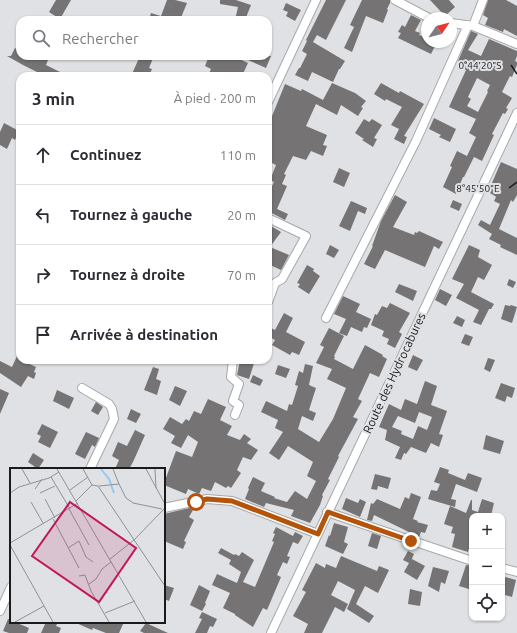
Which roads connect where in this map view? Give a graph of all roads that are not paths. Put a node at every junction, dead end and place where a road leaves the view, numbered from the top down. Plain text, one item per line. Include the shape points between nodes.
1 (316, 0) edge
2 (395, 0) edge
3 (483, 0) edge
4 (421, 14) edge
5 (457, 24) edge
6 (470, 25) junction
7 (517, 44) edge
8 (272, 94) edge
9 (517, 113) edge
10 (272, 220) edge
11 (272, 291) edge
12 (326, 318) dead end
13 (233, 364) edge
14 (82, 388) dead end
15 (234, 415) dead end
16 (90, 468) edge
17 (165, 508) edge
18 (328, 512) junction
19 (318, 534) junction
20 (469, 560) edge
21 (505, 569) edge
22 (517, 572) edge
23 (10, 589) edge
24 (0, 611) edge
25 (271, 633) edge

1 - 8 street
2 - 4 street
3 - 6 street
5 - 6 street
6 - 7 street
6 - 12 street via 416,140
9 - 18 street, Route des Hydrocabures
10 - 11 street via 306,236 282,279 275,283
13 - 15 street via 231,377 239,384 233,401 239,405
14 - 16 street via 109,404 114,419
17 - 19 street via 207,499 232,501
18 - 19 street, Route des Hydrocabures
18 - 20 street
19 - 25 street, Route des Hydrocabures
21 - 22 street
23 - 24 street

